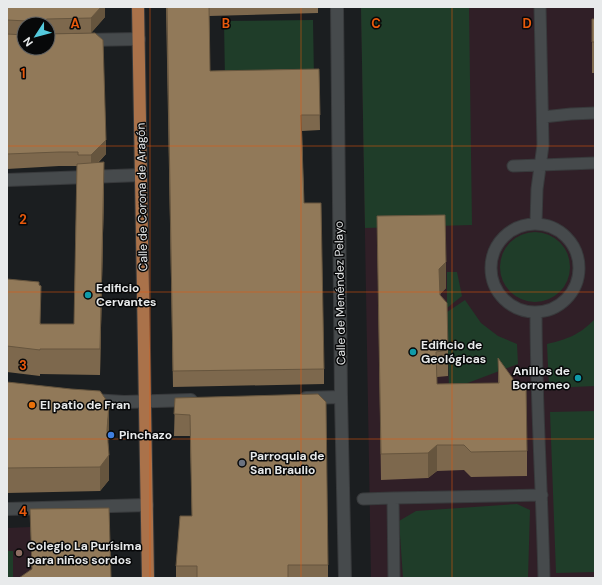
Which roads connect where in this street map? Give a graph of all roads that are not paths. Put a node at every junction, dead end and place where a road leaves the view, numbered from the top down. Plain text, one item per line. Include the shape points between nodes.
1 (138, 7) edge
2 (337, 7) edge
3 (540, 7) edge
4 (139, 39) junction
5 (71, 41) edge
6 (595, 113) edge
7 (543, 117) junction
8 (595, 164) edge
9 (541, 165) junction
10 (513, 166) dead end
11 (141, 175) junction
12 (7, 180) edge
13 (536, 223) junction
14 (536, 313) junction
15 (341, 397) junction
16 (291, 398) edge
17 (79, 399) edge
18 (200, 400) edge
19 (145, 401) junction
20 (542, 495) junction
21 (393, 498) junction
22 (364, 499) dead end
23 (147, 505) junction
24 (7, 509) edge
25 (148, 578) edge
26 (345, 578) edge
27 (394, 578) edge
28 (544, 578) edge

1 - 4 main road, Calle de Corona de Aragón
2 - 15 street, Calle de Menéndez Pelayo
3 - 7 lane
4 - 5 street
4 - 11 main road, Calle de Corona de Aragón
6 - 7 lane
7 - 9 lane
8 - 9 lane
9 - 10 lane
9 - 13 lane
11 - 12 street
11 - 19 main road, Calle de Corona de Aragón
13 - 14 lane via 552,226 565,234 574,246 580,261 580,276 574,290 564,302 551,310
13 - 14 lane via 522,225 510,231 493,253 490,267 499,294 509,304
14 - 20 lane
15 - 16 street
15 - 26 street, Calle de Menéndez Pelayo
17 - 19 street via 110,402
18 - 19 street
19 - 23 main road, Calle de Corona de Aragón
20 - 21 lane
20 - 28 lane
21 - 22 lane
21 - 27 lane
23 - 24 street
23 - 25 main road, Calle de Corona de Aragón

